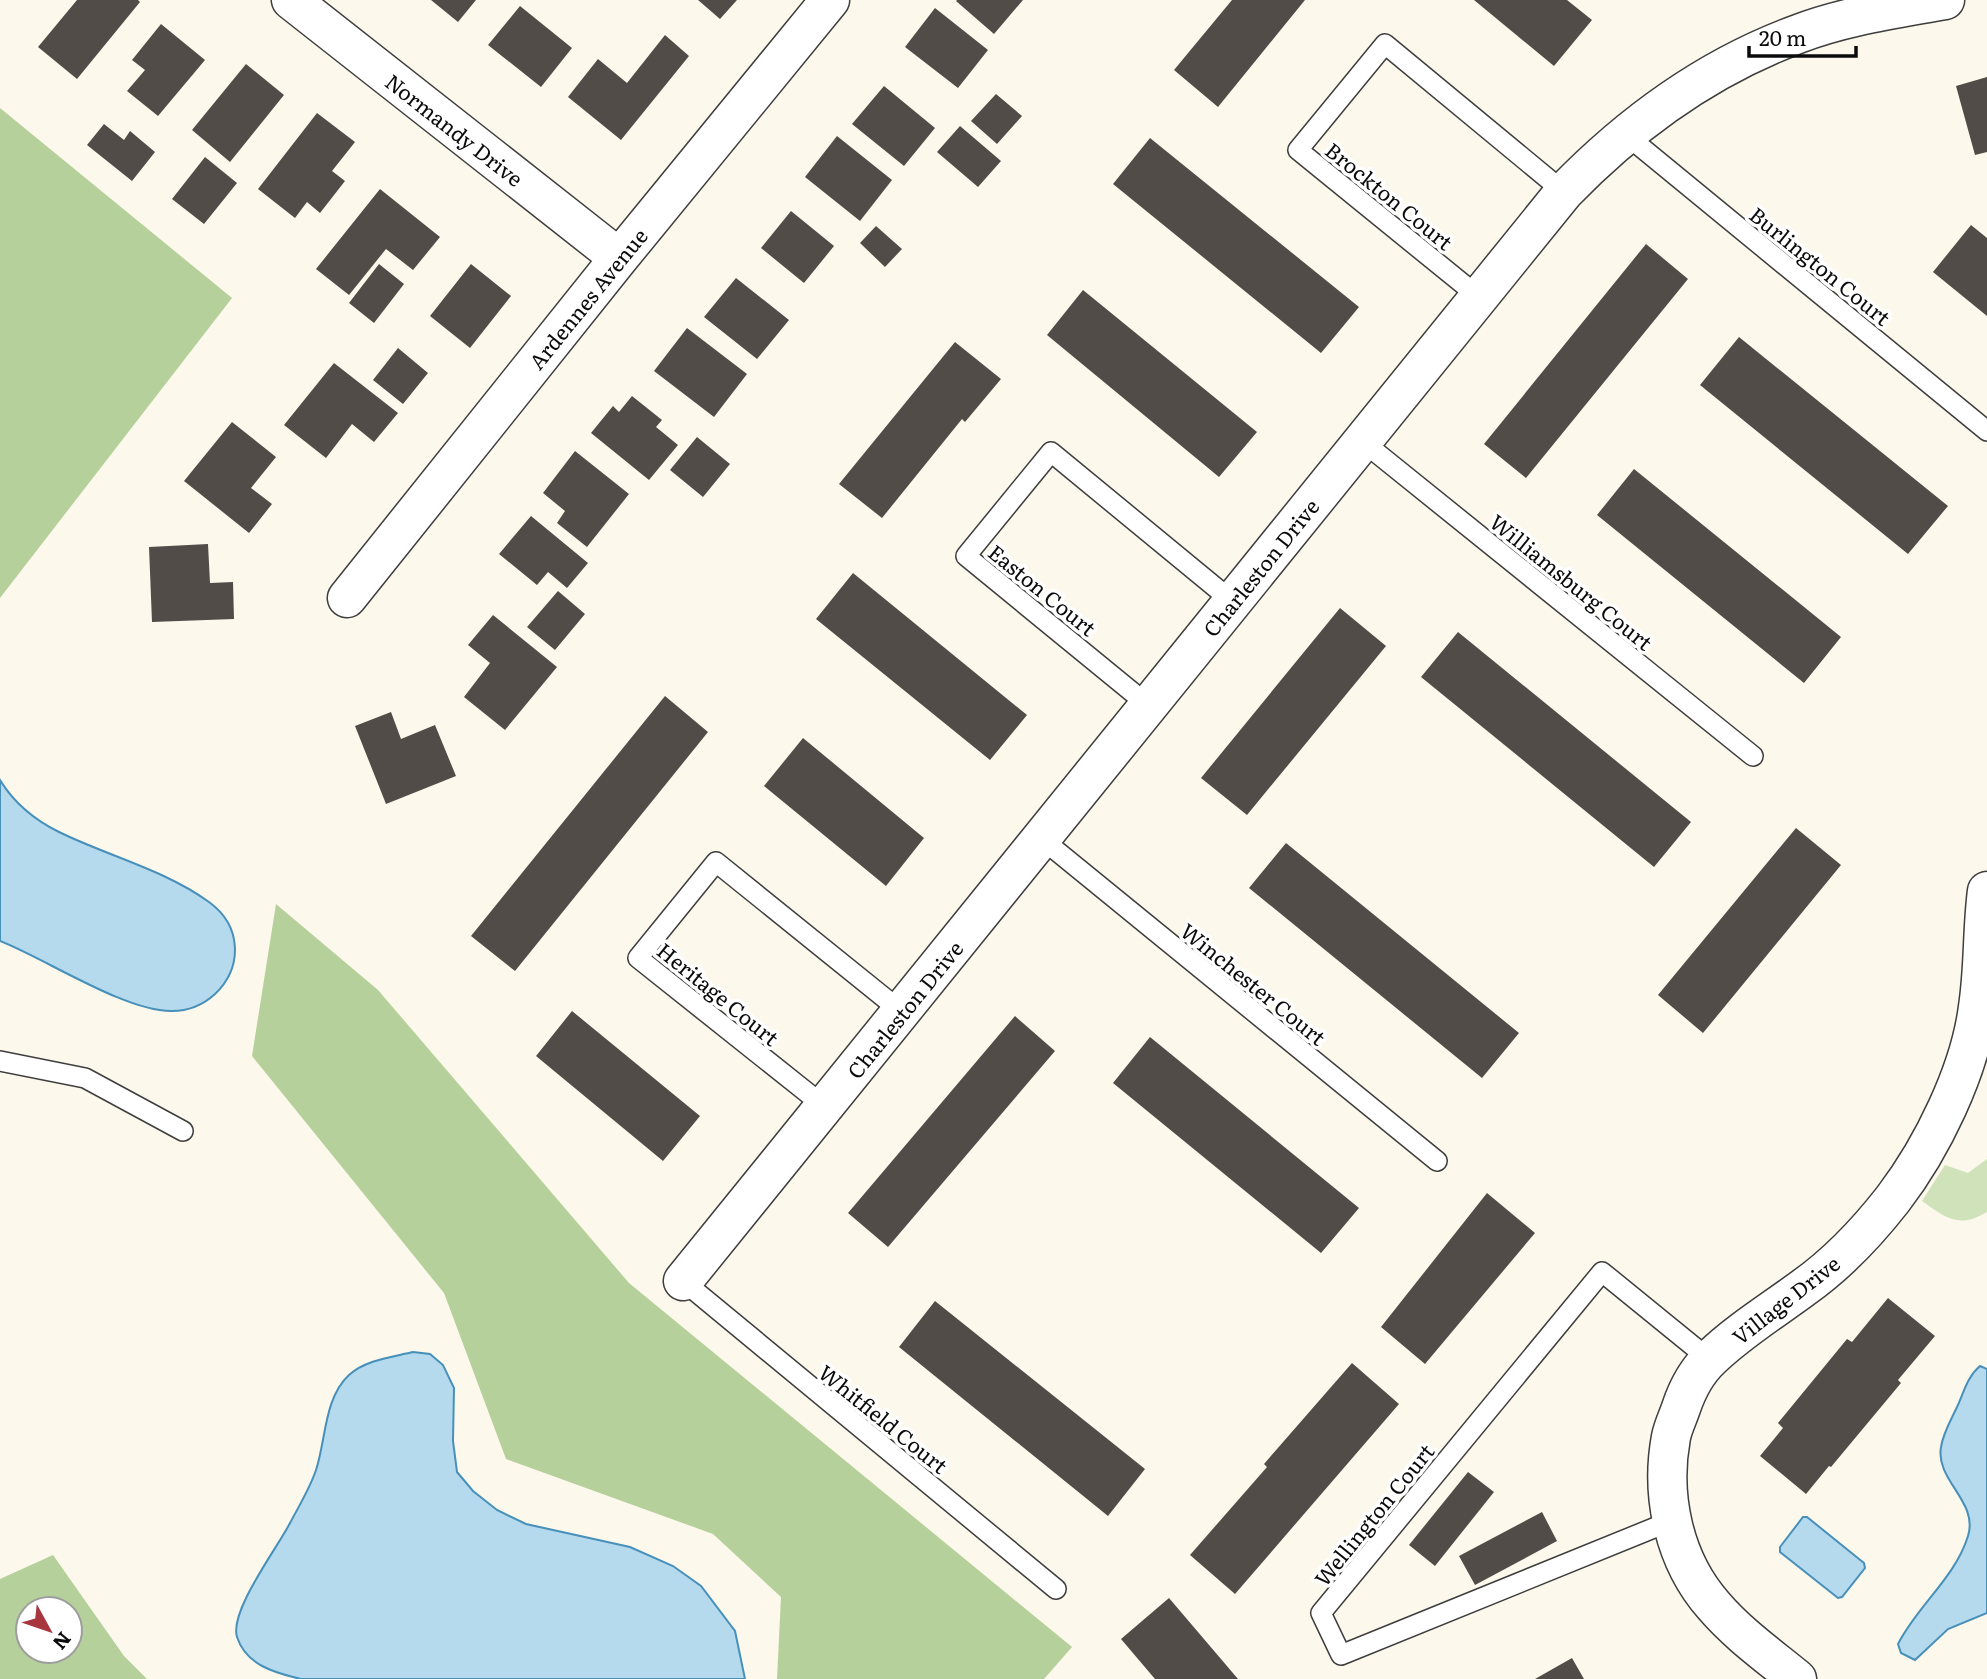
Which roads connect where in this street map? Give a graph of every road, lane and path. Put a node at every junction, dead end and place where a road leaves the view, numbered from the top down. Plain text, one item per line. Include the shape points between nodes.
1 (291, 0) edge
2 (830, 0) edge
3 (1945, 0) edge
4 (1851, 9) edge
5 (1625, 134) junction
6 (1564, 192) junction
7 (619, 258) junction
8 (1479, 297) junction
9 (1987, 431) edge
10 (1362, 441) junction
11 (347, 598) dead end
12 (1232, 601) junction
13 (1149, 705) junction
14 (1753, 756) dead end
15 (1042, 839) junction
16 (1987, 891) edge
17 (902, 1012) junction
18 (0, 1061) edge
19 (824, 1106) junction
20 (183, 1131) dead end
21 (1437, 1161) dead end
22 (683, 1281) joint
23 (1709, 1359) junction
24 (1671, 1521) junction
25 (1056, 1589) dead end
26 (1797, 1679) edge

1 - 7 street, Normandy Drive
2 - 7 street, Ardennes Avenue
3 - 4 street, Charleston Drive
4 - 5 street, Charleston Drive via 1730,64 1680,93
5 - 6 street, Charleston Drive
5 - 9 lane, Burlington Court
6 - 8 street, Charleston Drive
6 - 8 lane, Brockton Court via 1385,44 1298,150
7 - 11 street, Ardennes Avenue
8 - 10 street, Charleston Drive
10 - 12 street, Charleston Drive
10 - 14 lane, Williamsburg Court
12 - 13 street, Charleston Drive
12 - 13 lane, Easton Court via 1051,452 966,556
13 - 15 street, Charleston Drive
15 - 17 street, Charleston Drive
15 - 21 lane, Winchester Court
16 - 23 street, Village Drive via 1978,1009 1953,1093 1917,1162 1894,1198 1838,1259
17 - 19 street, Charleston Drive
17 - 19 lane, Heritage Court via 716,862 638,958
18 - 20 lane via 85,1078
19 - 22 street, Charleston Drive
22 - 25 lane, Whitfield Court
23 - 24 street, Village Drive via 1687,1391 1671,1436 1667,1481
23 - 24 lane, Wellington Court via 1602,1272 1321,1613 1341,1655
24 - 26 street, Village Drive via 1686,1564 1712,1604

